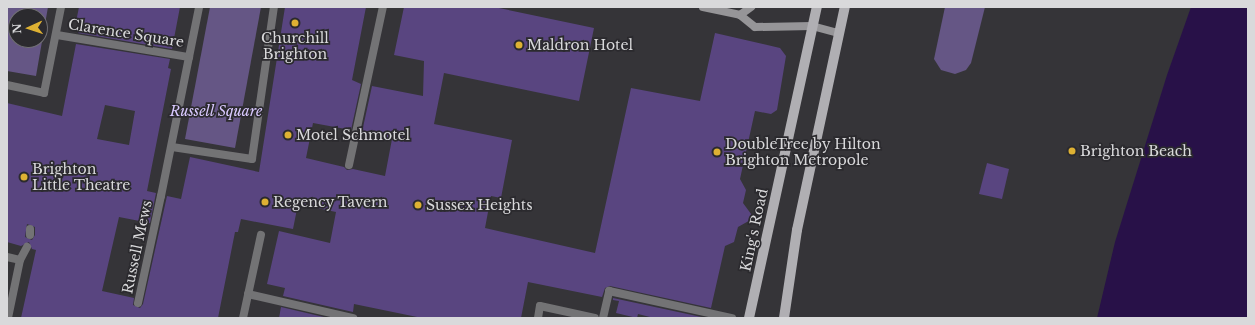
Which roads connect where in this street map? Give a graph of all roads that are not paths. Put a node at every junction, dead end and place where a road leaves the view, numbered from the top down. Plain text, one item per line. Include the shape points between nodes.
1 (61, 7) edge
2 (199, 7) edge
3 (274, 7) edge
4 (383, 7) edge
5 (703, 7) edge
6 (751, 7) edge
7 (817, 7) edge
8 (845, 7) edge
9 (740, 15) junction
10 (812, 26) junction
11 (839, 33) junction
12 (57, 35) junction
13 (189, 57) junction
14 (7, 85) edge
15 (172, 147) junction
16 (350, 165) dead end
17 (261, 236) dead end
18 (27, 247) dead end
19 (7, 257) edge
20 (20, 260) junction
21 (248, 294) junction
22 (138, 303) dead end
23 (8, 318) edge
24 (243, 318) edge
25 (353, 318) edge
26 (538, 318) edge
27 (595, 318) edge
28 (603, 318) edge
29 (732, 318) edge
30 (749, 318) edge
31 (784, 318) edge

1 - 12 street, Clarence Square
2 - 13 street
3 - 15 street via 252,158
4 - 16 street
5 - 9 street
6 - 9 street
7 - 10 main road, King's Road
8 - 11 main road
9 - 10 street via 756,27
10 - 11 street
10 - 30 main road, King's Road
11 - 31 main road via 797,230
12 - 13 street, Clarence Square
12 - 14 street, Clarence Square via 44,93
13 - 15 street
15 - 22 street, Russell Mews
17 - 21 street
18 - 20 street
19 - 20 street
20 - 23 street
21 - 24 street
21 - 25 street
26 - 27 street via 540,306
28 - 29 street via 609,291

